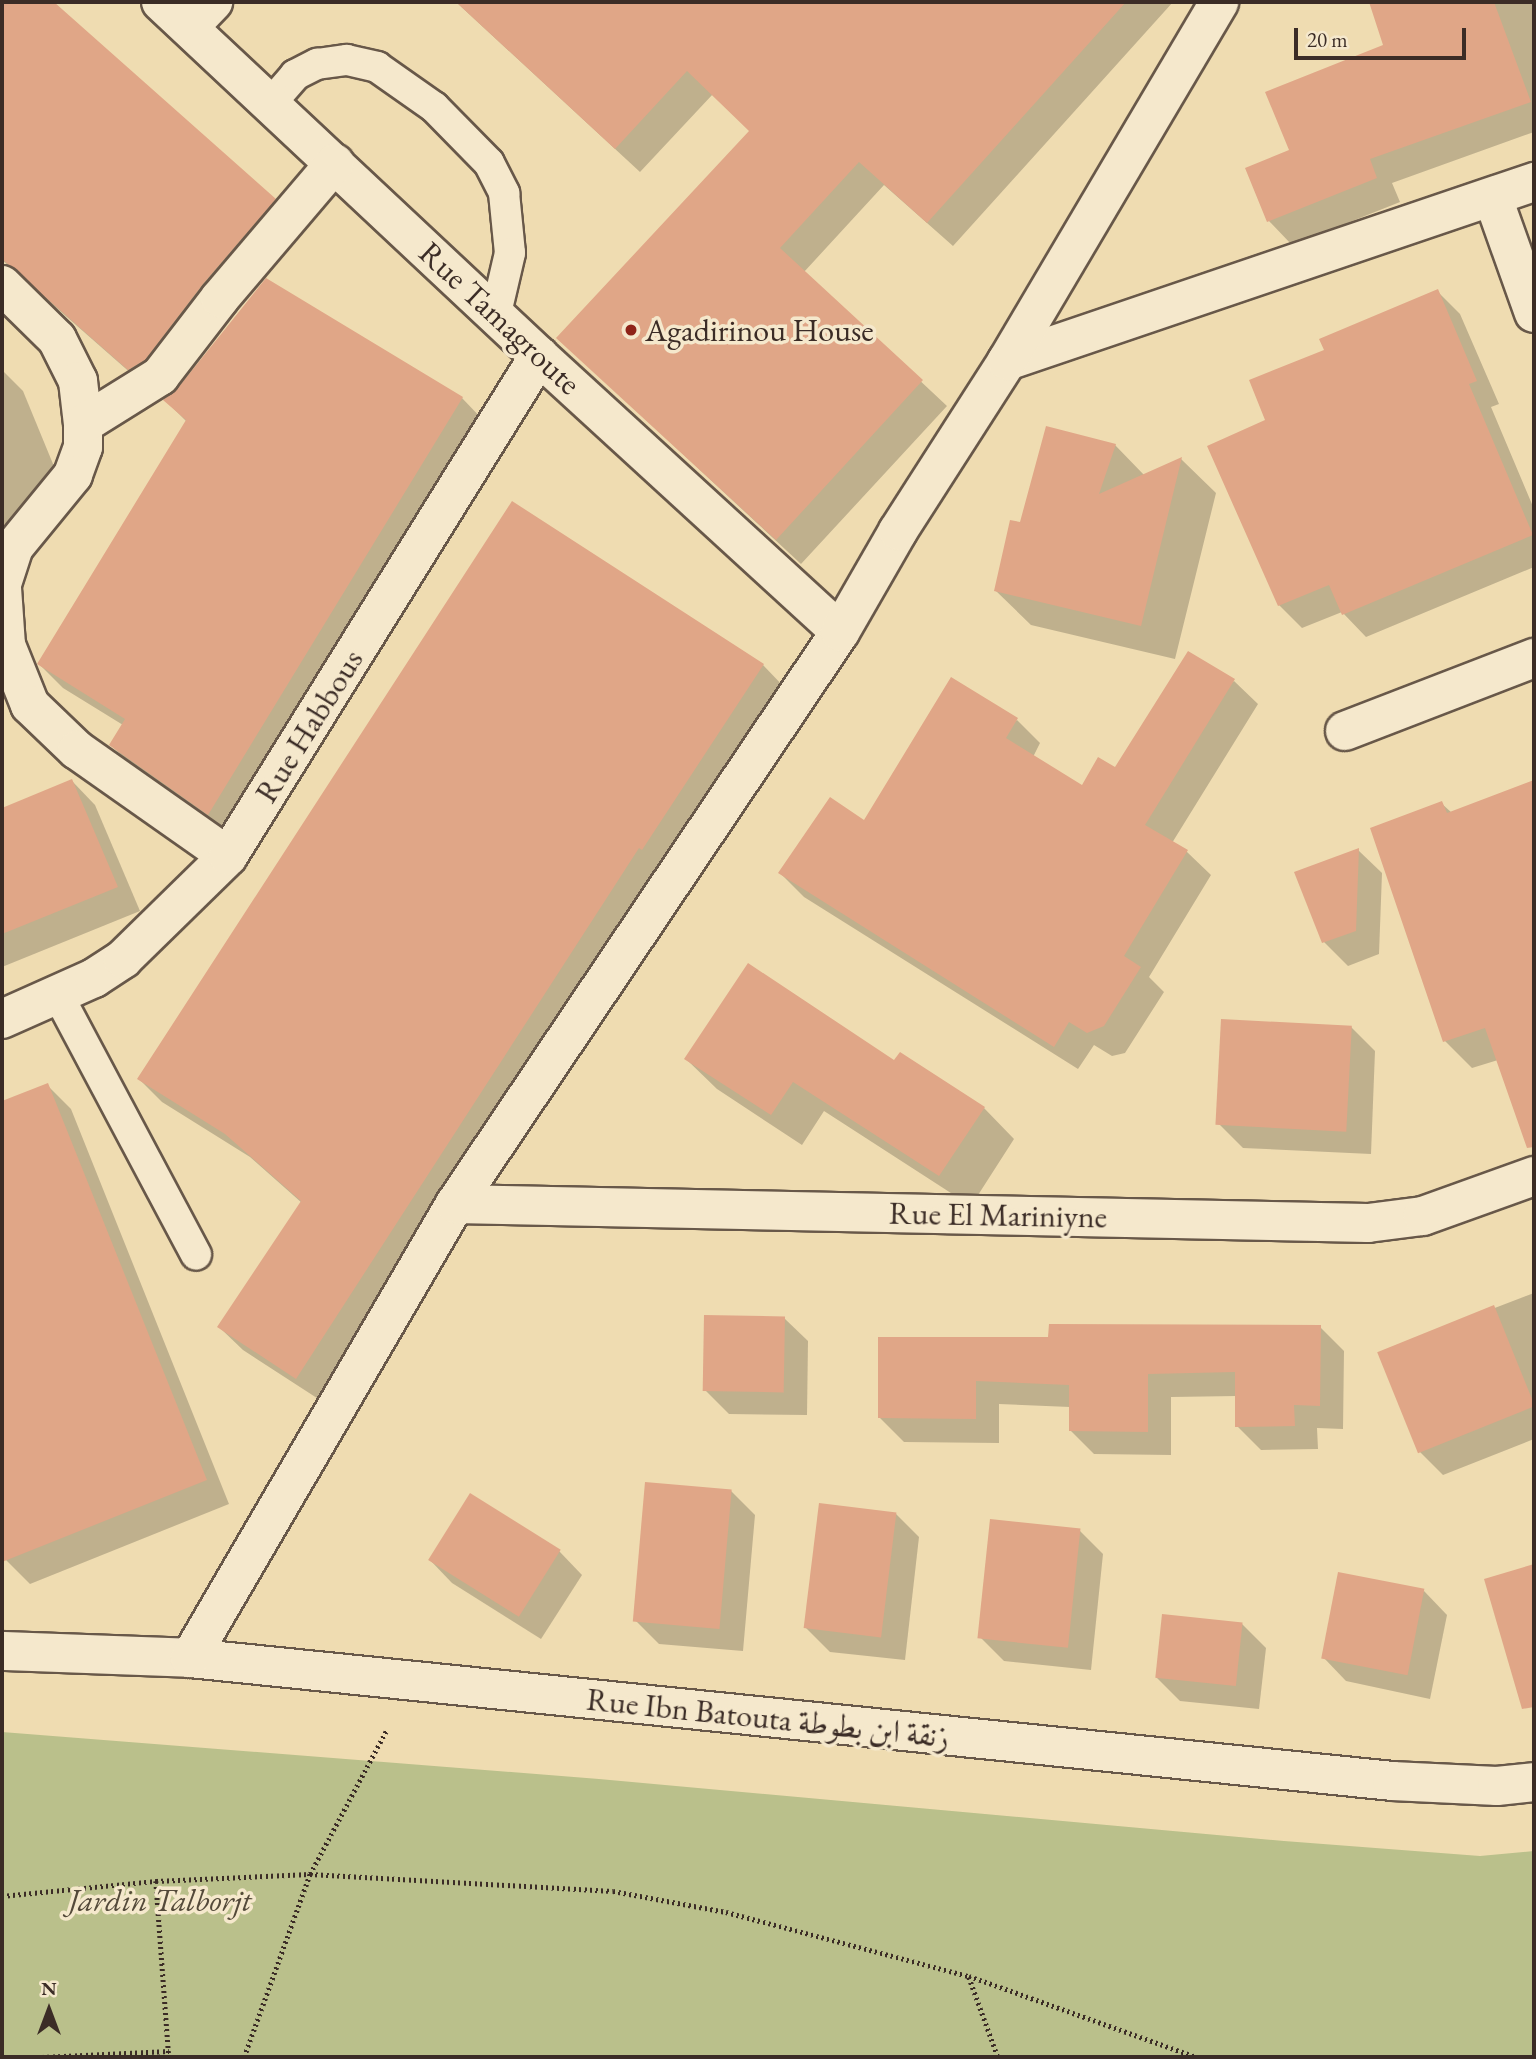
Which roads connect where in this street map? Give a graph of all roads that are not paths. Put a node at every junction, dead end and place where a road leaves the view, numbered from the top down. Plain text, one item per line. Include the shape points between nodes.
1 (161, 2) edge
2 (1219, 2) edge
3 (201, 15) edge
4 (271, 103) junction
5 (335, 163) junction
6 (1534, 182) edge
7 (1493, 198) junction
8 (2, 285) edge
9 (496, 313) junction
10 (1534, 313) edge
11 (539, 356) junction
12 (1007, 361) junction
13 (83, 424) junction
14 (2, 586) edge
15 (840, 632) junction
16 (1534, 658) edge
17 (1345, 732) dead end
18 (228, 856) junction
19 (58, 995) junction
20 (2, 1020) edge
21 (1534, 1176) edge
22 (455, 1204) junction
23 (196, 1255) dead end
24 (2, 1651) edge
25 (190, 1658) junction
26 (1534, 1782) edge

1 - 3 street, Rue Tamagroute
2 - 12 street
3 - 4 street, Rue Tamagroute
4 - 5 street, Rue Tamagroute
4 - 9 lane via 295,75 317,64 346,60 377,67 434,107 489,163 504,193 510,253
5 - 9 street, Rue Tamagroute
5 - 13 street via 160,376
6 - 7 street
7 - 10 street
7 - 12 street
8 - 13 street via 57,339 78,381
9 - 11 street, Rue Tamagroute
11 - 15 street, Rue Tamagroute
11 - 18 street, Rue Habbous
12 - 15 street via 898,531
13 - 14 street via 83,447 73,475 14,547
14 - 18 street via 6,645 30,705 77,750
15 - 22 street
16 - 17 street
18 - 19 street, Rue Habbous via 122,960
19 - 20 street, Rue Habbous
19 - 23 lane
21 - 22 street, Rue El Mariniyne via 1423,1216 1368,1223
22 - 25 street
24 - 25 street, Rue Ibn Batouta زنقة ابن بطوطة
25 - 26 street, Rue Ibn Batouta زنقة ابن بطوطة via 1392,1781 1497,1786

